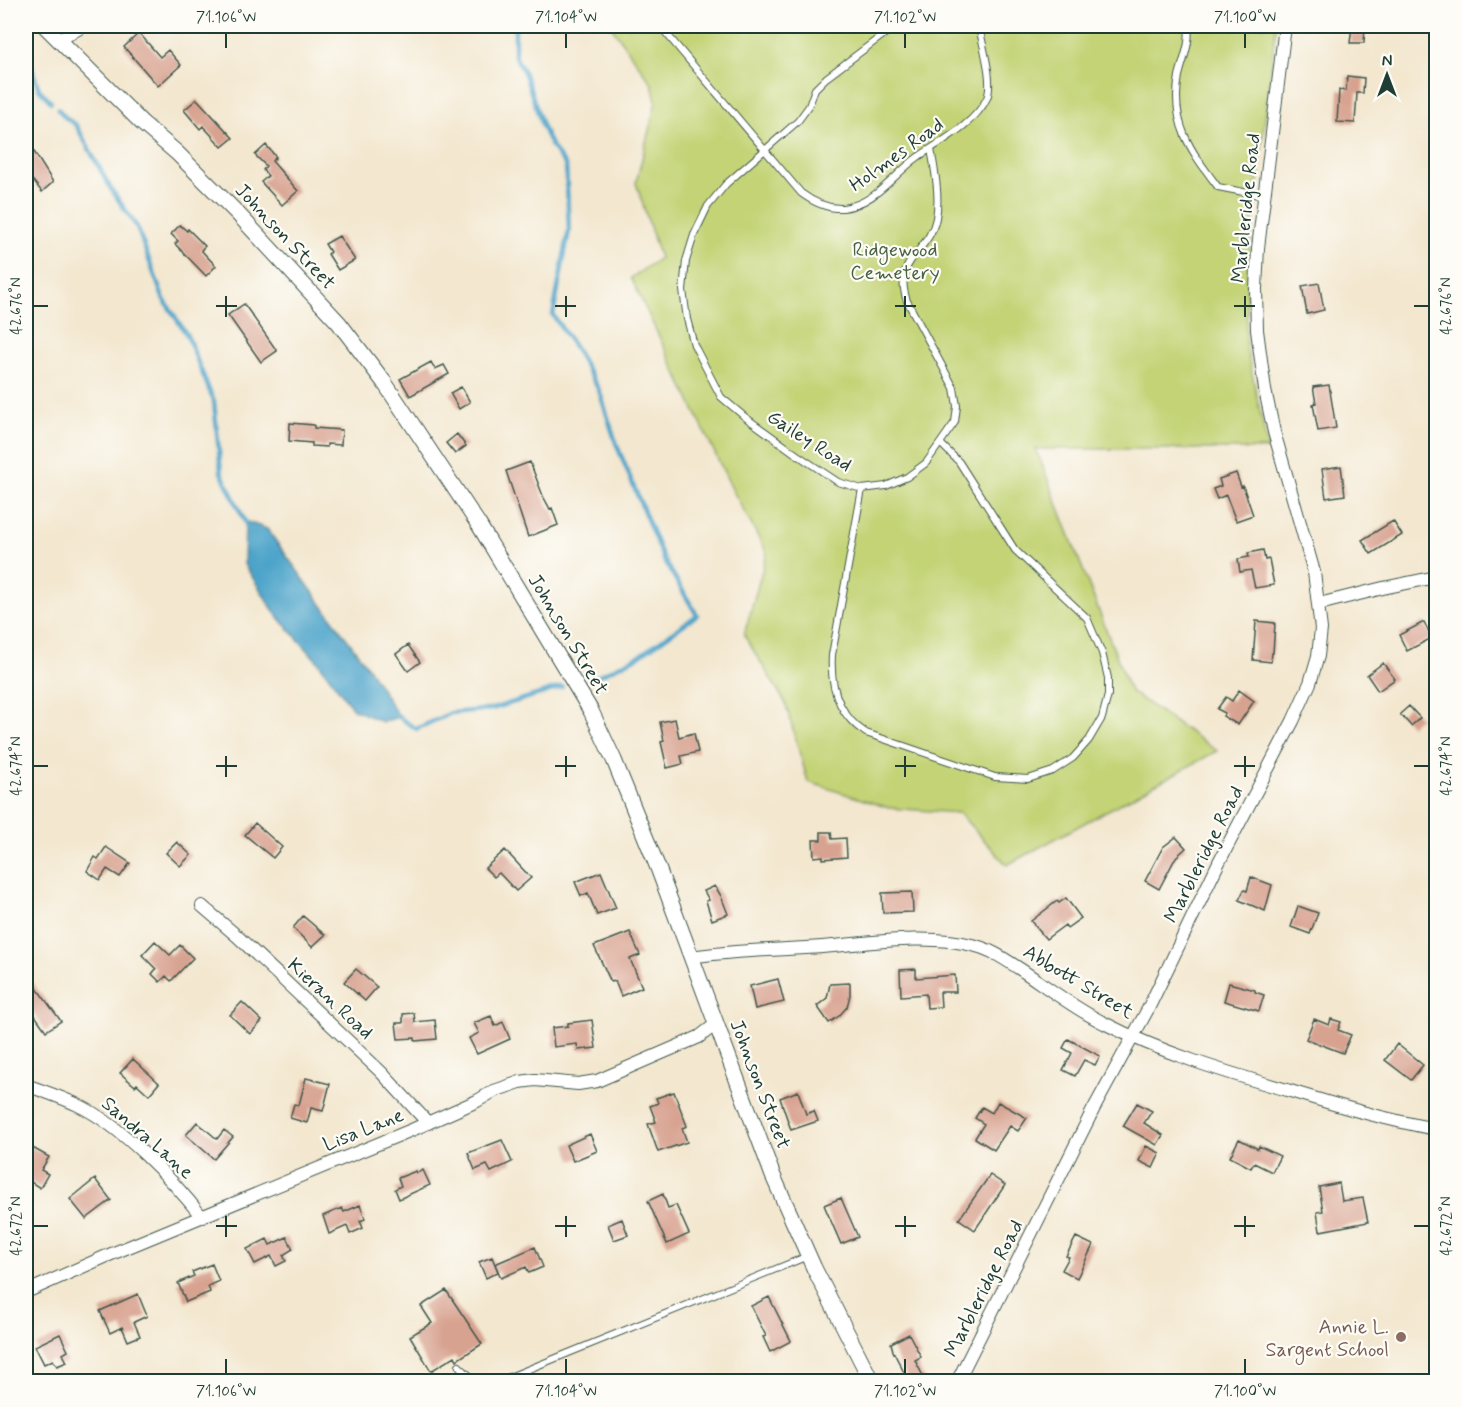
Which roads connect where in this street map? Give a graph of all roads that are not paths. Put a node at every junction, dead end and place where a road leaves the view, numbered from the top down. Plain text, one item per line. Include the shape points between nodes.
1 (45, 26) edge
2 (83, 26) edge
3 (660, 26) edge
4 (895, 26) edge
5 (979, 26) edge
6 (1188, 26) edge
7 (1285, 26) edge
8 (59, 40) junction
9 (931, 149) junction
10 (764, 152) junction
11 (1264, 196) junction
12 (941, 444) junction
13 (862, 489) junction
14 (1437, 577) edge
15 (1319, 604) junction
16 (202, 906) dead end
17 (691, 957) junction
18 (716, 1024) junction
19 (1133, 1036) junction
20 (26, 1085) edge
21 (428, 1123) junction
22 (1437, 1129) edge
23 (202, 1217) junction
24 (808, 1256) junction
25 (26, 1292) edge
26 (459, 1366) dead end
27 (480, 1382) edge
28 (497, 1382) edge
29 (872, 1382) edge
30 (957, 1382) edge

1 - 8 street, Johnson Street
2 - 8 street
3 - 10 lane, Holmes Road
4 - 10 lane via 826,78 798,121
5 - 9 lane, Holmes Road via 988,96 980,110
6 - 11 lane via 1188,47 1177,92 1182,131 1218,187
7 - 11 street, Marbleridge Road
8 - 17 street, Johnson Street via 238,214 339,323 384,382 479,525 591,711 635,809
9 - 10 lane, Holmes Road via 876,193 859,204 842,208 816,203 801,194
9 - 12 lane, Gailey Road via 936,172 936,220 927,239 911,257 903,274 903,289 954,388 955,422
10 - 13 lane, Gailey Road via 726,184 708,206 694,235 683,290 694,345 721,397 838,482
11 - 15 street, Marbleridge Road via 1256,289 1261,361 1274,432 1314,573
12 - 13 lane, Gailey Road via 908,477 886,486
12 - 13 lane via 959,462 1015,550 1087,618 1102,653 1108,695 1102,718 1073,758 1053,771 1028,779 995,777 866,734 852,724 838,704 831,675 832,655
14 - 15 street
15 - 19 street, Marbleridge Road via 1318,656 1310,683
16 - 21 street, Kieran Road via 381,1072
17 - 18 street, Johnson Street
17 - 19 street, Abbott Street via 737,950 927,940 960,942 999,956 1103,1023
18 - 21 street, Lisa Lane via 699,1037 597,1082 520,1082
18 - 24 street, Johnson Street via 773,1176
19 - 22 street, Abbott Street via 1201,1064
19 - 30 street, Marbleridge Road
20 - 23 street, Sandra Lane via 79,1105 106,1123 161,1170
21 - 23 street, Lisa Lane
23 - 25 street, Lisa Lane
24 - 28 lane
24 - 29 street, Johnson Street
26 - 27 lane

